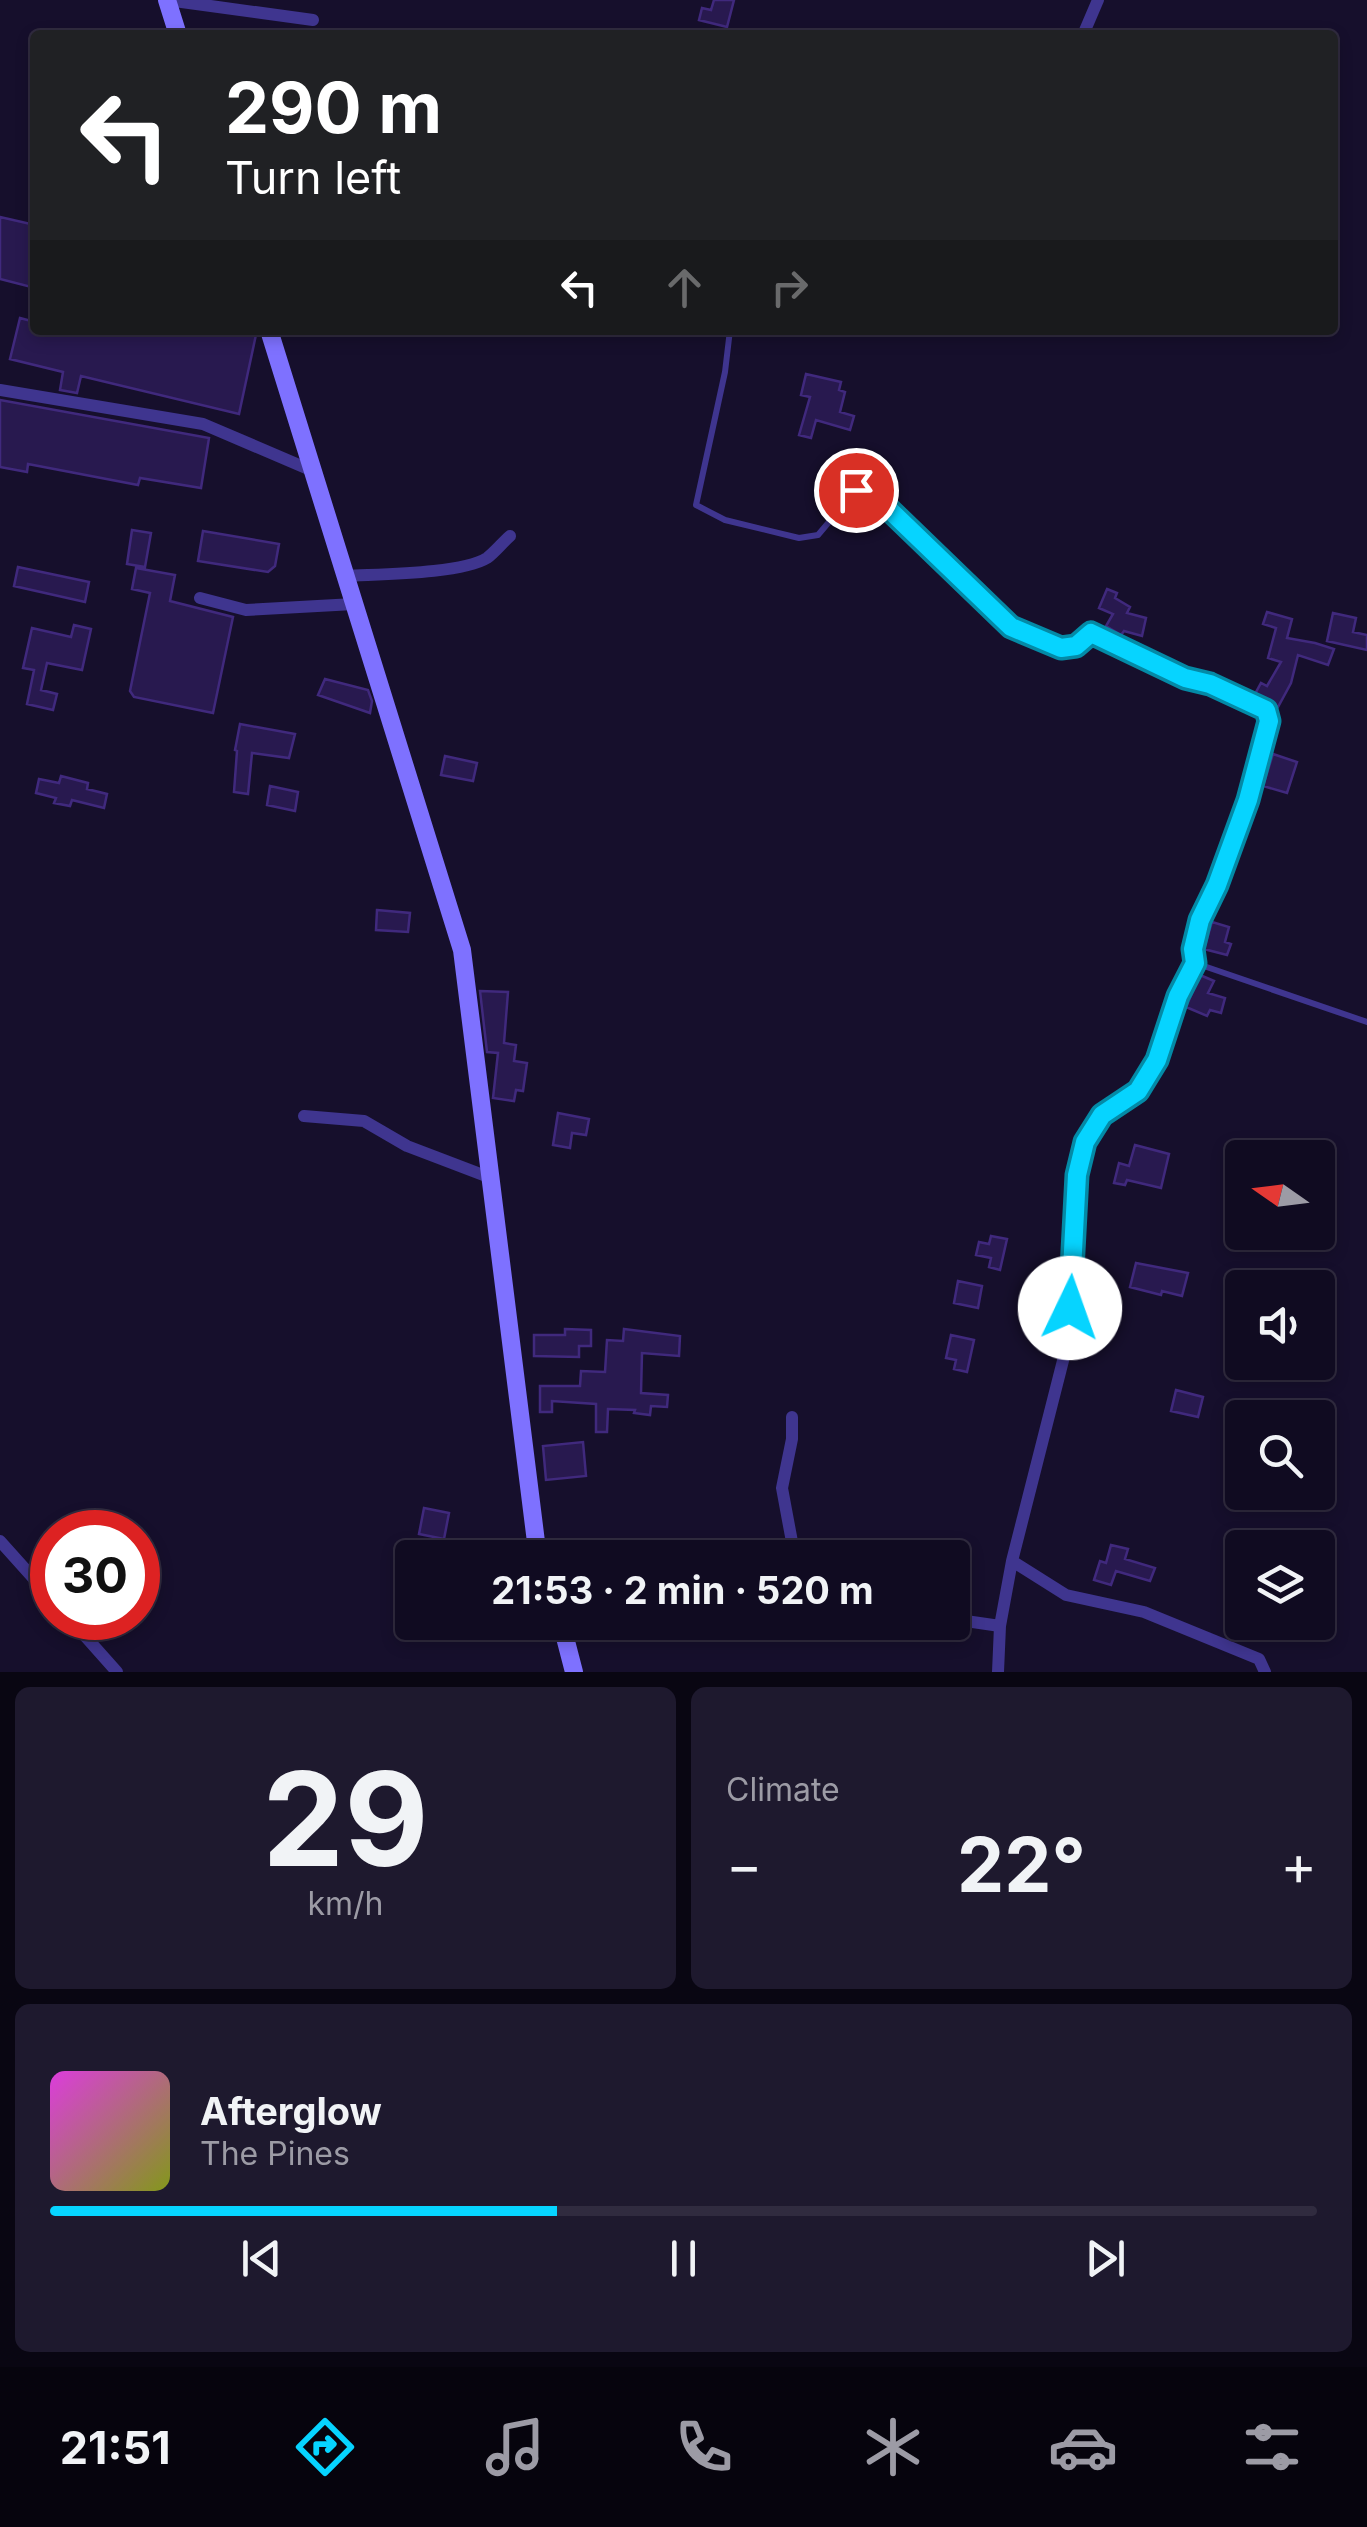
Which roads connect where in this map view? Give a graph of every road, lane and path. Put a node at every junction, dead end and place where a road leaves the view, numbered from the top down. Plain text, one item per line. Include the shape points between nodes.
1 (167, 0) edge
2 (1098, 0) edge
3 (313, 20) dead end
4 (176, 30) edge
5 (1085, 30) edge
6 (271, 335) edge
7 (730, 335) edge
8 (0, 390) edge
9 (313, 471) junction
10 (510, 536) dead end
11 (346, 576) junction
12 (200, 598) dead end
13 (354, 604) junction
14 (1195, 963) junction
15 (1367, 1022) edge
16 (304, 1116) dead end
17 (491, 1178) junction
18 (792, 1417) dead end
19 (536, 1540) edge
20 (792, 1540) edge
21 (0, 1541) edge
22 (1012, 1561) junction
23 (30, 1575) edge
24 (970, 1622) edge
25 (1000, 1626) junction
26 (89, 1640) edge
27 (565, 1640) edge
28 (118, 1672) edge
29 (574, 1672) edge
30 (998, 1672) edge
31 (1265, 1672) edge

1 - 3 street
1 - 4 main road
2 - 5 street
6 - 9 main road
7 - 14 lane via 696,505 725,520 800,538 818,534 856,490 871,492 1011,627 1061,648 1091,633 1266,710 1269,721 1248,800 1200,920
8 - 9 street via 203,424
9 - 11 main road
10 - 11 street via 479,561
11 - 13 main road
12 - 13 street via 246,610
13 - 17 main road via 462,950
14 - 15 lane
14 - 22 street via 1138,1091 1102,1115 1085,1142 1077,1175 1068,1341
16 - 17 street via 364,1120 408,1146
17 - 19 main road
18 - 20 street via 782,1488
21 - 23 street
22 - 25 street
22 - 31 street via 1066,1595 1144,1612 1259,1659
24 - 25 street
25 - 30 street
26 - 28 street
27 - 29 main road

